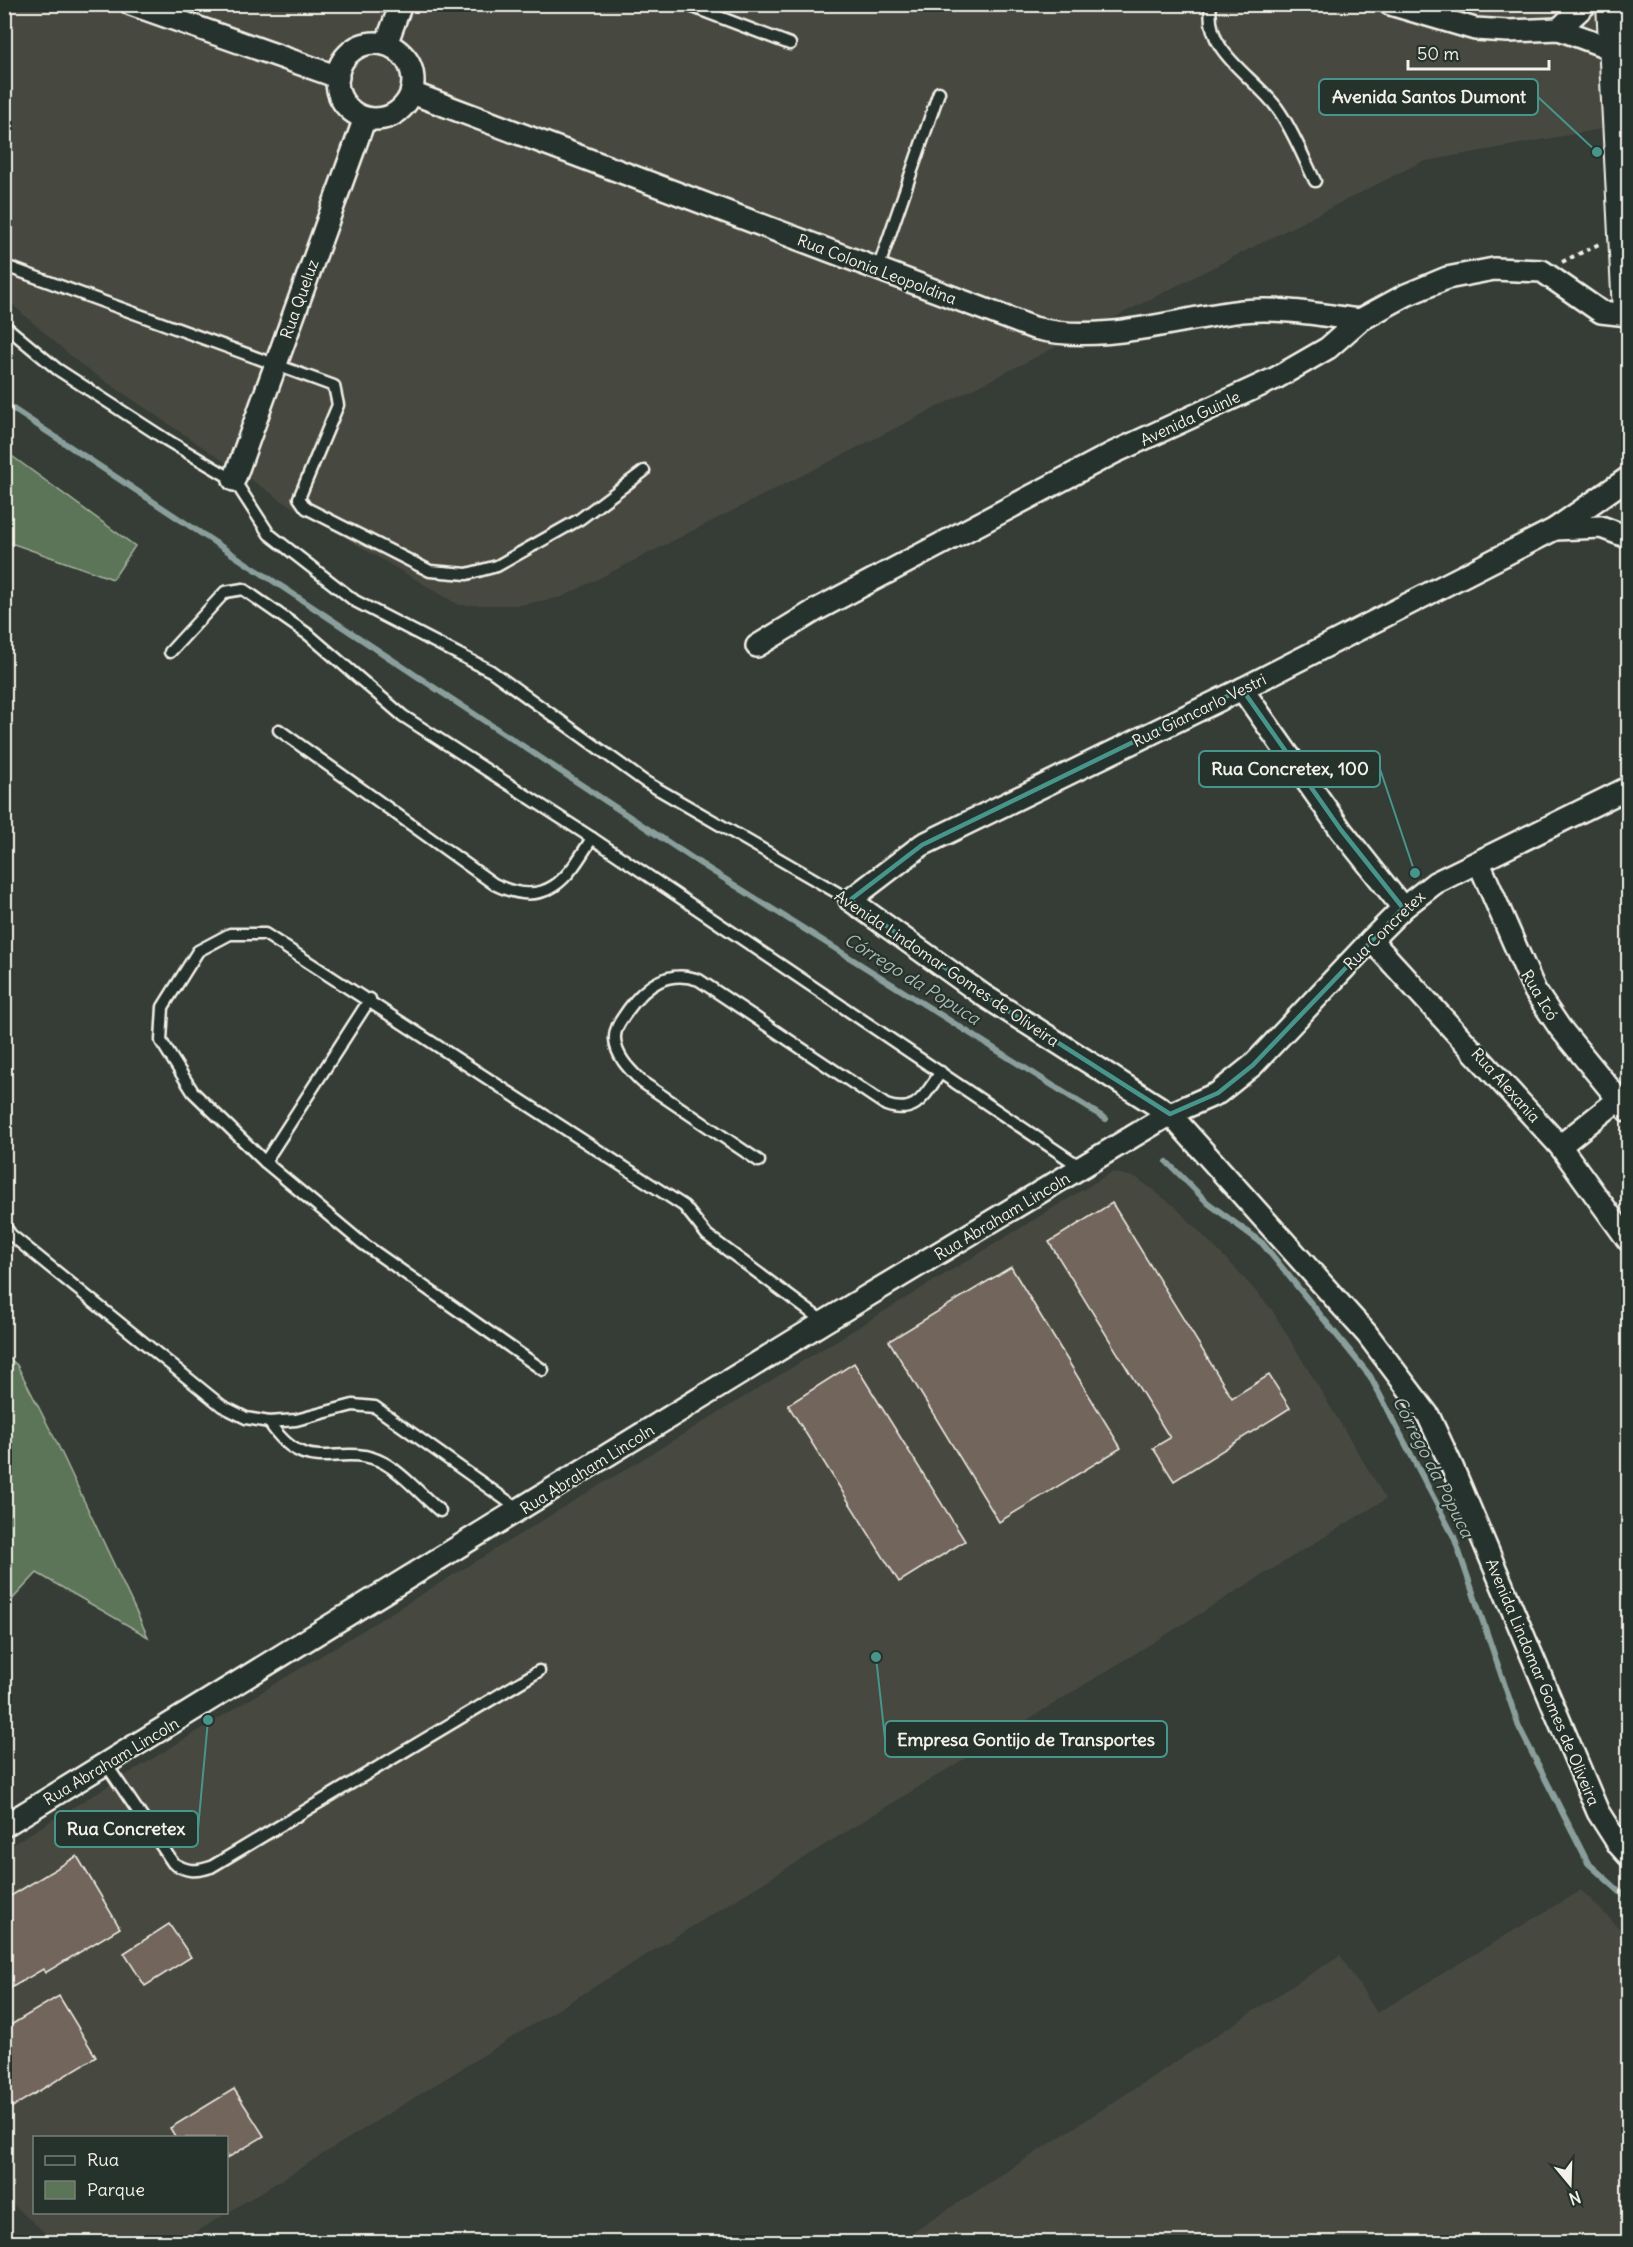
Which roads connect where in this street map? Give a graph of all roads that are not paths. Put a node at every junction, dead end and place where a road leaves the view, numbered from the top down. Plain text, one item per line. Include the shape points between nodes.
1 (131, 4) edge
2 (401, 4) edge
3 (685, 4) edge
4 (1211, 4) edge
5 (1390, 4) edge
6 (1586, 4) edge
7 (1612, 4) edge
8 (1559, 29) junction
9 (386, 44) junction
10 (790, 44) dead end
11 (1615, 50) junction
12 (338, 77) junction
13 (939, 92) dead end
14 (412, 93) junction
15 (365, 118) junction
16 (1316, 181) dead end
17 (8, 267) dead end
18 (878, 269) junction
19 (1629, 313) edge
20 (1360, 320) junction
21 (4, 325) edge
22 (275, 365) junction
23 (645, 471) dead end
24 (1629, 478) edge
25 (234, 480) junction
26 (1555, 529) junction
27 (1629, 537) edge
28 (757, 646) dead end
29 (170, 652) dead end
30 (1242, 689) junction
31 (279, 730) dead end
32 (1629, 788) edge
33 (592, 837) junction
34 (1479, 862) junction
35 (850, 900) junction
36 (1403, 908) junction
37 (1371, 940) junction
38 (370, 999) junction
39 (941, 1072) junction
40 (1623, 1105) edge
41 (1170, 1114) junction
42 (1560, 1146) junction
43 (759, 1161) dead end
44 (265, 1162) junction
45 (1082, 1169) junction
46 (4, 1225) edge
47 (1629, 1240) edge
48 (824, 1322) junction
49 (543, 1370) dead end
50 (269, 1422) junction
51 (520, 1510) junction
52 (440, 1511) dead end
53 (539, 1671) dead end
54 (106, 1764) junction
55 (4, 1826) edge
56 (1629, 1855) edge

1 - 12 street
2 - 9 street
3 - 10 lane
4 - 16 lane via 1209,16 1219,48 1278,110
5 - 8 street via 1475,29
6 - 8 street
7 - 11 main road
8 - 11 street
9 - 12 street via 354,49 340,66
9 - 14 street via 406,58 412,69
11 - 19 main road
12 - 15 street via 338,90 344,102
13 - 18 lane
14 - 15 street via 388,117
14 - 18 street, Rua Colonia Leopoldina
15 - 22 street, Rua Queluz
17 - 22 lane
18 - 20 street, Rua Colonia Leopoldina via 1034,328 1070,335 1270,309
19 - 20 street, Avenida Guinle via 1601,312 1542,271 1494,269 1447,278
20 - 28 street, Avenida Guinle via 1328,348 1284,374 1113,453 816,610
21 - 25 lane, Avenida Lindomar Gomes de Oliveira via 57,369
22 - 23 lane via 334,386 338,394 338,405 299,498 301,503 430,571 467,574 497,566 579,519
22 - 25 street, Rua Queluz
24 - 26 street, Rua Giancarlo Vestri
25 - 35 lane, Avenida Lindomar Gomes de Oliveira via 269,534 355,601 491,671 644,781
26 - 27 street, Rua Giancarlo Vestri via 1601,527
26 - 30 street, Rua Giancarlo Vestri
29 - 33 lane via 225,592 243,589 309,635 403,716
30 - 35 street, Rua Giancarlo Vestri via 922,845
30 - 36 street via 1341,830
31 - 33 lane via 510,892 527,894 560,883 571,873
32 - 34 street, Rua Concretex
33 - 39 lane
34 - 36 street, Rua Concretex via 1435,883
34 - 40 street, Rua Icó via 1535,991
35 - 41 street, Avenida Lindomar Gomes de Oliveira via 1003,1008
36 - 37 street, Rua Concretex
37 - 41 street, Rua Concretex via 1253,1065 1218,1093
37 - 42 street, Rua Alexania
38 - 44 lane
38 - 44 lane via 265,934 230,934 198,951 163,1007 161,1041 193,1092
38 - 48 lane via 684,1206 706,1235
39 - 43 lane via 920,1100 911,1107 898,1109 886,1105 699,980 684,974 652,984 618,1025 614,1038 626,1066 642,1082
39 - 45 lane
40 - 42 street
41 - 45 street, Rua Abraham Lincoln
41 - 56 street, Avenida Lindomar Gomes de Oliveira via 1367,1334 1428,1415 1598,1812 1618,1845
42 - 47 street, Rua Alexania
44 - 49 lane via 362,1243
45 - 48 street, Rua Abraham Lincoln
46 - 50 lane via 11,1235 222,1406 246,1418
48 - 51 street, Rua Abraham Lincoln
50 - 51 lane via 296,1420 353,1405 375,1407
50 - 52 lane via 280,1439 307,1455 366,1457 383,1463
51 - 54 street, Rua Abraham Lincoln
53 - 54 lane via 199,1871 185,1871 168,1857
54 - 55 street, Rua Abraham Lincoln

